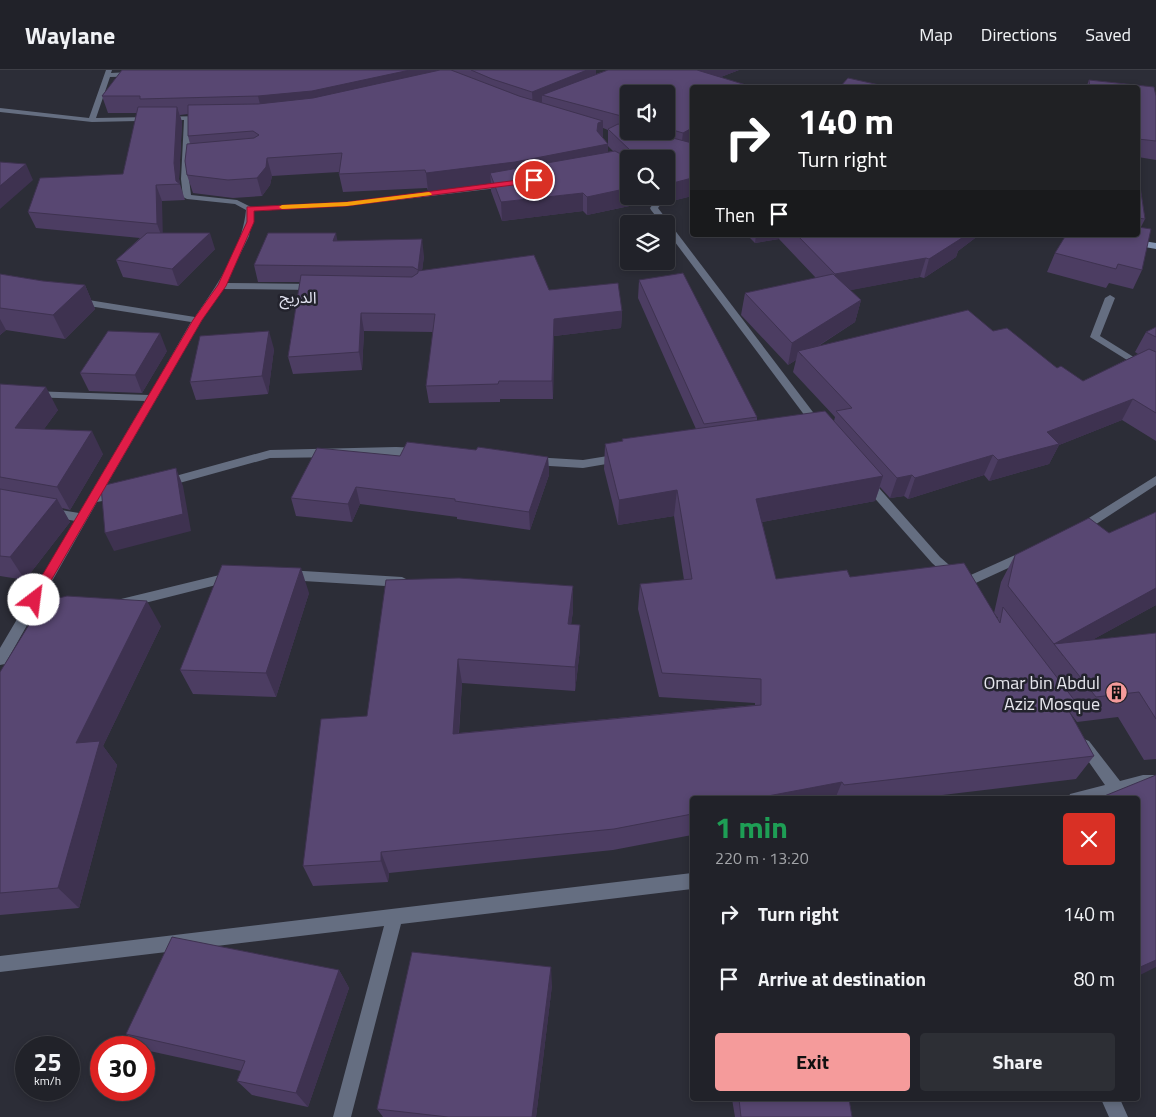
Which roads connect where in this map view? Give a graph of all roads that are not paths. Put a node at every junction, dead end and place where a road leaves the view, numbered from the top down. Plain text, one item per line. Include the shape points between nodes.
1 (164, 70) edge
2 (108, 72) edge
3 (0, 110) edge
4 (188, 118) junction
5 (216, 118) edge
6 (92, 120) junction
7 (202, 156) edge
8 (187, 158) junction
9 (516, 184) edge
10 (250, 209) junction
11 (675, 236) edge
12 (1121, 240) edge
13 (1156, 246) edge
14 (222, 286) junction
15 (328, 288) edge
16 (1110, 298) dead end
17 (69, 300) edge
18 (198, 320) junction
19 (1156, 375) edge
20 (0, 393) edge
21 (152, 398) junction
22 (821, 434) edge
23 (434, 454) edge
24 (632, 457) edge
25 (520, 460) edge
26 (860, 474) edge
27 (1156, 480) edge
28 (154, 486) edge
29 (127, 492) edge
30 (92, 499) junction
31 (36, 510) edge
32 (82, 518) junction
33 (1066, 536) edge
34 (1040, 548) edge
35 (244, 576) edge
36 (272, 576) edge
37 (420, 583) edge
38 (110, 607) edge
39 (34, 627) edge
40 (14, 632) junction
41 (0, 660) edge
42 (1076, 734) edge
43 (1156, 782) edge
44 (1117, 789) junction
45 (1088, 796) edge
46 (690, 880) edge
47 (395, 916) junction
48 (0, 964) edge
49 (1111, 1101) edge
50 (342, 1117) edge
51 (1119, 1117) edge

1 - 2 street via 152,74
2 - 6 street
3 - 6 street
4 - 5 street
4 - 6 street
4 - 8 street
7 - 8 street
8 - 10 street via 187,196 237,202
9 - 10 street via 347,204
10 - 14 street via 250,222
11 - 22 street
12 - 13 main road
14 - 15 street
14 - 18 street
16 - 19 street via 1095,337
17 - 18 street
18 - 21 street
20 - 21 street
21 - 30 street
23 - 28 street via 396,451 270,454
24 - 25 street via 583,464
26 - 34 street via 936,560 966,588
27 - 33 street
29 - 30 street
30 - 32 street
31 - 32 street
32 - 40 street
35 - 38 street via 226,577
36 - 37 street
39 - 40 street
40 - 41 street
42 - 44 street
43 - 44 street
44 - 45 street
46 - 47 street
47 - 48 street
47 - 50 street
49 - 51 street

